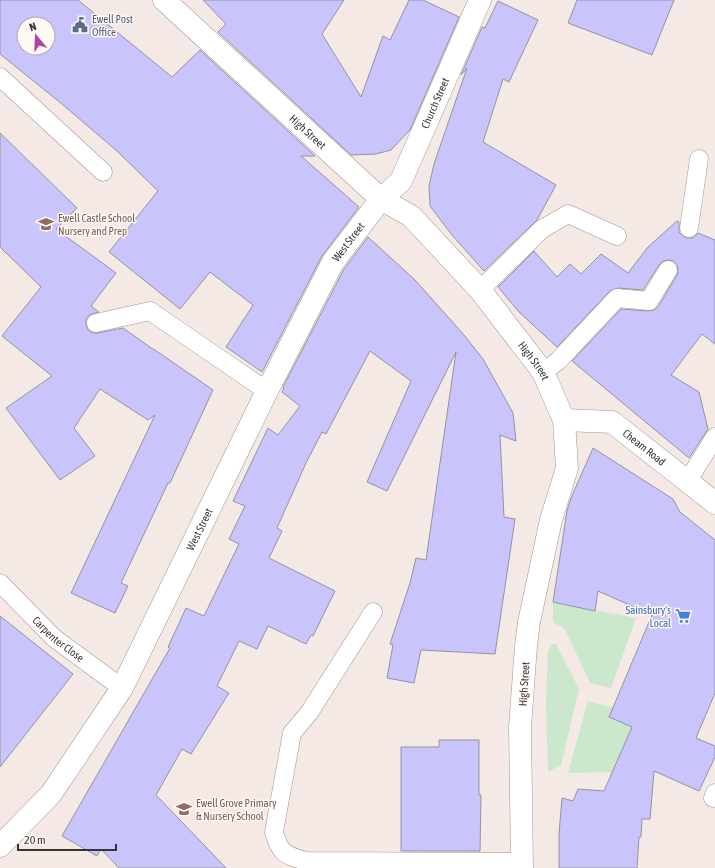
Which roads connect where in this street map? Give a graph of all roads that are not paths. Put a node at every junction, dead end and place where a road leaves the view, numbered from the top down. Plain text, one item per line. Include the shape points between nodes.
1 (164, 0) edge
2 (480, 0) edge
3 (0, 77) edge
4 (699, 159) dead end
5 (103, 172) dead end
6 (381, 199) junction
7 (690, 228) dead end
8 (617, 236) dead end
9 (668, 270) dead end
10 (480, 290) junction
11 (96, 323) dead end
12 (543, 372) junction
13 (267, 391) junction
14 (564, 420) junction
15 (715, 437) edge
16 (687, 482) junction
17 (715, 503) edge
18 (0, 583) edge
19 (373, 612) dead end
20 (122, 688) junction
21 (0, 846) edge
22 (522, 865) edge

1 - 6 street, High Street
2 - 6 street, Church Street via 401,181
3 - 5 lane
4 - 7 lane
6 - 10 street, High Street via 411,216
6 - 13 street, West Street via 333,262
8 - 10 lane via 568,214 542,229
9 - 12 lane via 649,301 618,298 558,361
10 - 12 street, High Street
11 - 13 lane via 150,311
12 - 14 street, High Street
13 - 20 street, West Street
14 - 16 street, Cheam Road via 612,422
14 - 22 street, High Street via 567,468 551,520 526,646 520,727
15 - 16 lane
16 - 17 street, Cheam Road
18 - 20 lane, Carpenter Close via 54,638
19 - 22 lane via 309,713 292,733 274,832 278,847 291,857 306,861
20 - 21 street, West Street via 51,794

